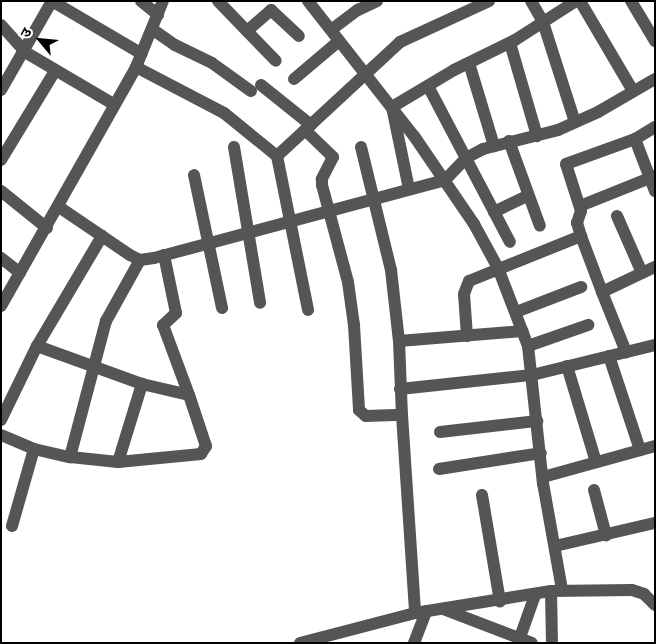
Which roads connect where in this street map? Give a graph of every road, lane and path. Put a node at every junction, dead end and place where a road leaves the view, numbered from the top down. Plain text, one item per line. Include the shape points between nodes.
1 (142, 1) edge
2 (163, 1) edge
3 (218, 1) edge
4 (308, 1) edge
5 (489, 1) edge
6 (531, 1) edge
7 (576, 1) edge
8 (580, 1) edge
9 (631, 1) edge
10 (371, 2) edge
11 (158, 15) junction
12 (543, 22) junction
13 (1, 25) edge
14 (152, 29) junction
15 (247, 31) junction
16 (335, 35) junction
17 (299, 36) dead end
18 (655, 41) edge
19 (510, 43) junction
20 (25, 52) junction
21 (142, 54) junction
22 (276, 61) dead end
23 (469, 63) junction
24 (136, 67) junction
25 (55, 71) junction
26 (365, 74) junction
27 (294, 79) dead end
28 (655, 79) edge
29 (428, 86) junction
30 (1, 90) edge
31 (633, 91) junction
32 (115, 105) junction
33 (392, 107) junction
34 (576, 122) junction
35 (655, 127) edge
36 (308, 128) junction
37 (537, 136) junction
38 (635, 139) junction
39 (509, 141) junction
40 (494, 146) junction
41 (234, 147) dead end
42 (361, 147) dead end
43 (277, 156) junction
44 (466, 158) junction
45 (1, 160) edge
46 (194, 176) dead end
47 (652, 178) edge
48 (445, 180) junction
49 (409, 189) junction
50 (1, 191) edge
51 (655, 192) edge
52 (527, 196) junction
53 (373, 198) junction
54 (59, 206) junction
55 (580, 206) junction
56 (328, 210) junction
57 (494, 212) junction
58 (617, 216) dead end
59 (288, 221) junction
60 (540, 226) dead end
61 (47, 228) junction
62 (249, 231) junction
63 (102, 236) junction
64 (581, 236) junction
65 (208, 242) junction
66 (510, 242) dead end
67 (164, 255) junction
68 (1, 258) edge
69 (140, 260) junction
70 (655, 267) edge
71 (498, 268) junction
72 (20, 273) junction
73 (642, 273) junction
74 (581, 287) dead end
75 (602, 292) junction
76 (260, 303) dead end
77 (1, 306) edge
78 (222, 308) dead end
79 (308, 310) dead end
80 (516, 312) junction
81 (588, 325) dead end
82 (522, 331) junction
83 (467, 336) junction
84 (399, 341) junction
85 (37, 346) junction
86 (528, 346) junction
87 (654, 348) edge
88 (626, 352) junction
89 (609, 356) junction
90 (567, 366) junction
91 (93, 368) junction
92 (532, 375) junction
93 (142, 384) junction
94 (400, 389) junction
95 (189, 395) junction
96 (402, 415) junction
97 (1, 420) edge
98 (537, 421) junction
99 (440, 432) dead end
100 (1, 434) edge
101 (655, 446) edge
102 (34, 449) junction
103 (640, 450) junction
104 (541, 453) junction
105 (70, 457) junction
106 (118, 462) junction
107 (596, 462) junction
108 (439, 469) dead end
109 (543, 477) junction
110 (594, 490) dead end
111 (482, 495) dead end
112 (655, 523) edge
113 (12, 526) dead end
114 (606, 534) junction
115 (555, 546) junction
116 (557, 590) junction
117 (535, 595) junction
118 (500, 601) junction
119 (655, 605) edge
120 (442, 609) junction
121 (421, 612) junction
122 (518, 641) edge
123 (300, 643) edge
124 (414, 643) edge
125 (532, 643) edge
126 (552, 643) edge

1 - 11 street
2 - 11 street
3 - 15 street
4 - 16 street
5 - 26 street via 400,42
6 - 12 street
7 - 12 street
8 - 31 street
9 - 18 street
10 - 16 street
11 - 14 street
12 - 19 street
12 - 34 street
13 - 20 street
14 - 21 street
14 - 36 street via 175,45 256,88
15 - 17 street via 271,10
15 - 22 street
16 - 26 street
16 - 27 street
19 - 23 street
19 - 37 street
20 - 21 street via 52,1
20 - 25 street
20 - 30 street
21 - 24 street
23 - 29 street
23 - 40 street
24 - 32 street
24 - 43 street via 224,113
25 - 32 street
25 - 45 street
26 - 33 street
26 - 36 street
28 - 31 street
29 - 33 street
29 - 44 street
31 - 34 street
32 - 54 street
33 - 48 street
33 - 49 street
34 - 37 street
35 - 38 street
36 - 43 street
36 - 56 street via 333,157 322,179
37 - 39 street
38 - 47 street
38 - 55 street via 566,164
39 - 40 street
39 - 52 street
40 - 44 street
41 - 62 street
42 - 53 street
43 - 59 street
44 - 48 street
44 - 57 street
46 - 65 street
47 - 51 street
47 - 55 street
48 - 49 street
48 - 71 street
49 - 53 street
50 - 61 street
52 - 57 street
52 - 60 street
53 - 56 street
53 - 84 street via 391,270
54 - 61 street
54 - 63 street
55 - 64 street via 577,223
56 - 59 street
56 - 96 street via 350,299 358,410 366,416
57 - 66 street
58 - 73 street
59 - 62 street
59 - 79 street
61 - 72 street
62 - 65 street
62 - 76 street
63 - 69 street
63 - 85 street
64 - 71 street
64 - 75 street
65 - 67 street
65 - 78 street
67 - 69 street
67 - 95 street via 176,313 164,325
68 - 72 street
69 - 91 street via 106,322
70 - 73 street
71 - 80 street
71 - 83 street via 475,278 465,287
72 - 77 street
73 - 75 street
74 - 80 street
75 - 88 street
80 - 82 street
81 - 86 street
82 - 83 street
82 - 86 street
83 - 84 street
84 - 94 street
85 - 91 street
85 - 97 street
86 - 92 street
87 - 88 street
88 - 89 street
89 - 90 street
89 - 103 street
90 - 92 street
90 - 107 street
91 - 93 street
91 - 105 street
92 - 94 street
92 - 98 street
93 - 95 street
93 - 106 street
94 - 96 street
95 - 106 street via 206,446 201,454
96 - 121 street
98 - 99 street
98 - 104 street
100 - 102 street
101 - 103 street
102 - 105 street
102 - 113 street
103 - 107 street
104 - 108 street
104 - 109 street
105 - 106 street
107 - 109 street
109 - 115 street
110 - 114 street
111 - 118 street
112 - 114 street
114 - 115 street
115 - 116 street
116 - 117 street
116 - 119 street via 632,590 644,594
116 - 126 street
117 - 118 street
117 - 122 street
118 - 120 street
120 - 121 street
120 - 122 street
121 - 123 street
121 - 124 street
122 - 125 street

